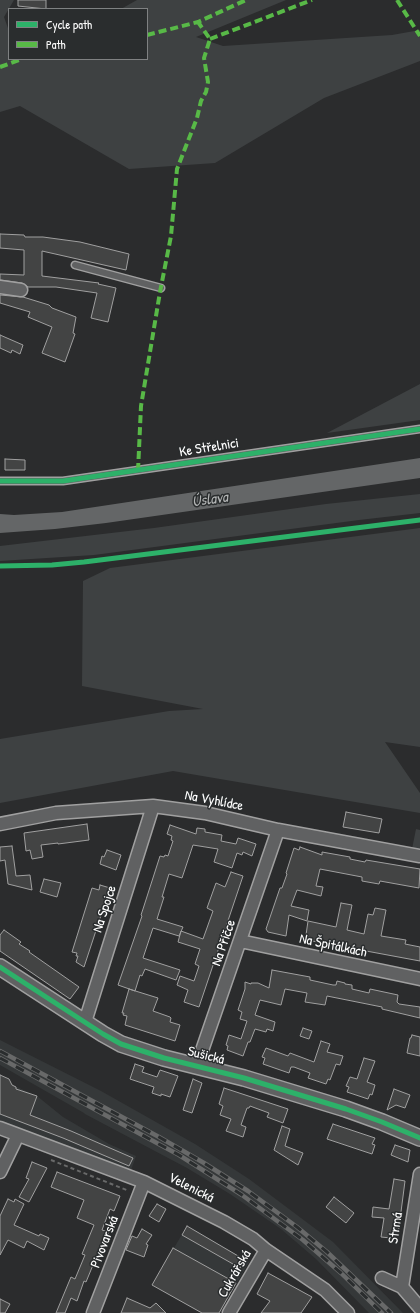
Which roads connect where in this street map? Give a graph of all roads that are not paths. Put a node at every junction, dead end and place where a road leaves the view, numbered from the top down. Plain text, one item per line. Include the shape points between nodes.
1 (75, 265) dead end
2 (0, 287) edge
3 (161, 288) dead end
4 (21, 290) dead end
5 (420, 429) edge
6 (0, 481) edge
7 (153, 806) junction
8 (0, 824) edge
9 (278, 830) junction
10 (420, 856) edge
11 (240, 941) junction
12 (0, 967) edge
13 (420, 979) edge
14 (85, 1022) junction
15 (197, 1065) junction
16 (0, 1128) edge
17 (18, 1135) junction
18 (420, 1138) edge
19 (0, 1172) edge
20 (420, 1174) edge
21 (144, 1182) junction
22 (266, 1250) junction
23 (382, 1278) dead end
24 (402, 1287) junction
25 (420, 1308) edge
26 (93, 1313) edge
27 (229, 1313) edge
28 (348, 1313) edge

1 - 3 lane
2 - 4 street
5 - 6 lane, Ke Střelnici via 63,481
7 - 8 street, Na Vyhlídce via 56,814
7 - 9 street, Na Vyhlídce via 205,813
7 - 14 street, Na Spojce
9 - 10 street, Na Vyhlídce
9 - 11 street, Na Příčce
11 - 13 street, Na Špitálkách
11 - 15 street, Na Příčce
12 - 14 street, Sušická
14 - 15 street, Sušická via 121,1044 164,1058
15 - 18 street, Sušická via 346,1109
16 - 17 street, Velenická
17 - 19 street
17 - 21 street, Velenická
20 - 24 street, Strmá
21 - 22 street, Velenická via 224,1222
21 - 26 street, Pivovarská
22 - 27 street, Cukrářská
22 - 28 street, Velenická via 325,1290
23 - 24 street
24 - 25 street

